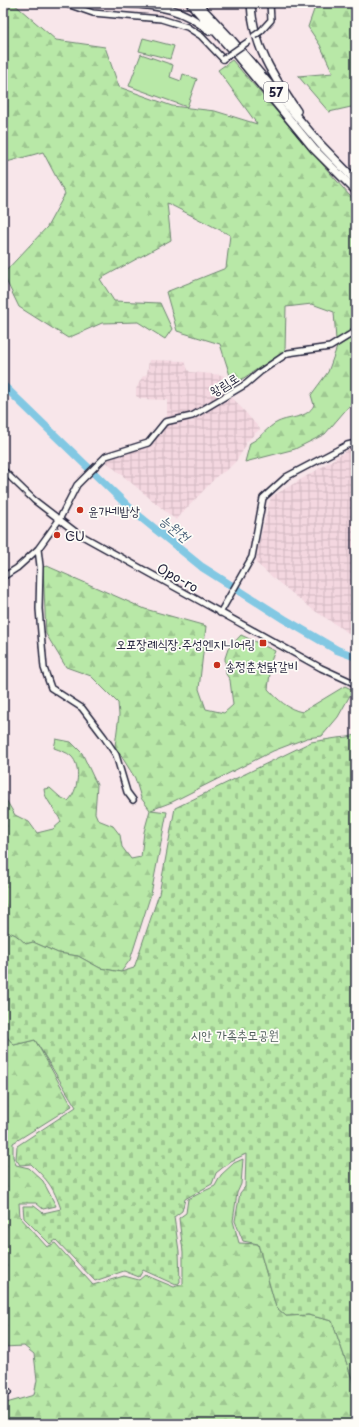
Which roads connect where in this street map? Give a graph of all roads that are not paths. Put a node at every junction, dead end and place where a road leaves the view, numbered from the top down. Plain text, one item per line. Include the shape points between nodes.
1 (64, 3) edge
2 (126, 3) edge
3 (190, 3) edge
4 (197, 3) edge
5 (252, 3) edge
6 (270, 3) edge
7 (238, 57) junction
8 (320, 144) junction
9 (356, 180) edge
10 (356, 191) edge
11 (356, 331) edge
12 (356, 443) edge
13 (3, 470) edge
14 (58, 520) junction
15 (38, 548) junction
16 (3, 577) edge
17 (220, 613) junction
18 (356, 684) edge
19 (133, 800) dead end

1 - 6 street, bridge via 93,13 161,19 187,26 201,36 223,59 261,31 271,20
2 - 7 highway via 169,8 193,19
3 - 7 highway, 57
4 - 8 highway, 57
5 - 8 highway via 257,37 270,69
7 - 10 highway, 57 via 314,149
8 - 9 highway, 57
11 - 14 street, 왕림로 via 330,347 288,354 246,384 192,416 165,422 148,443 106,456 77,485
12 - 17 street via 347,445 286,477 263,498 252,557
13 - 14 street, Opo-ro
14 - 15 street
14 - 17 street, Opo-ro via 92,542
15 - 16 street via 17,568
15 - 19 street via 41,638 44,668 51,688 82,708 104,737 116,755 127,792
17 - 18 street, Opo-ro

